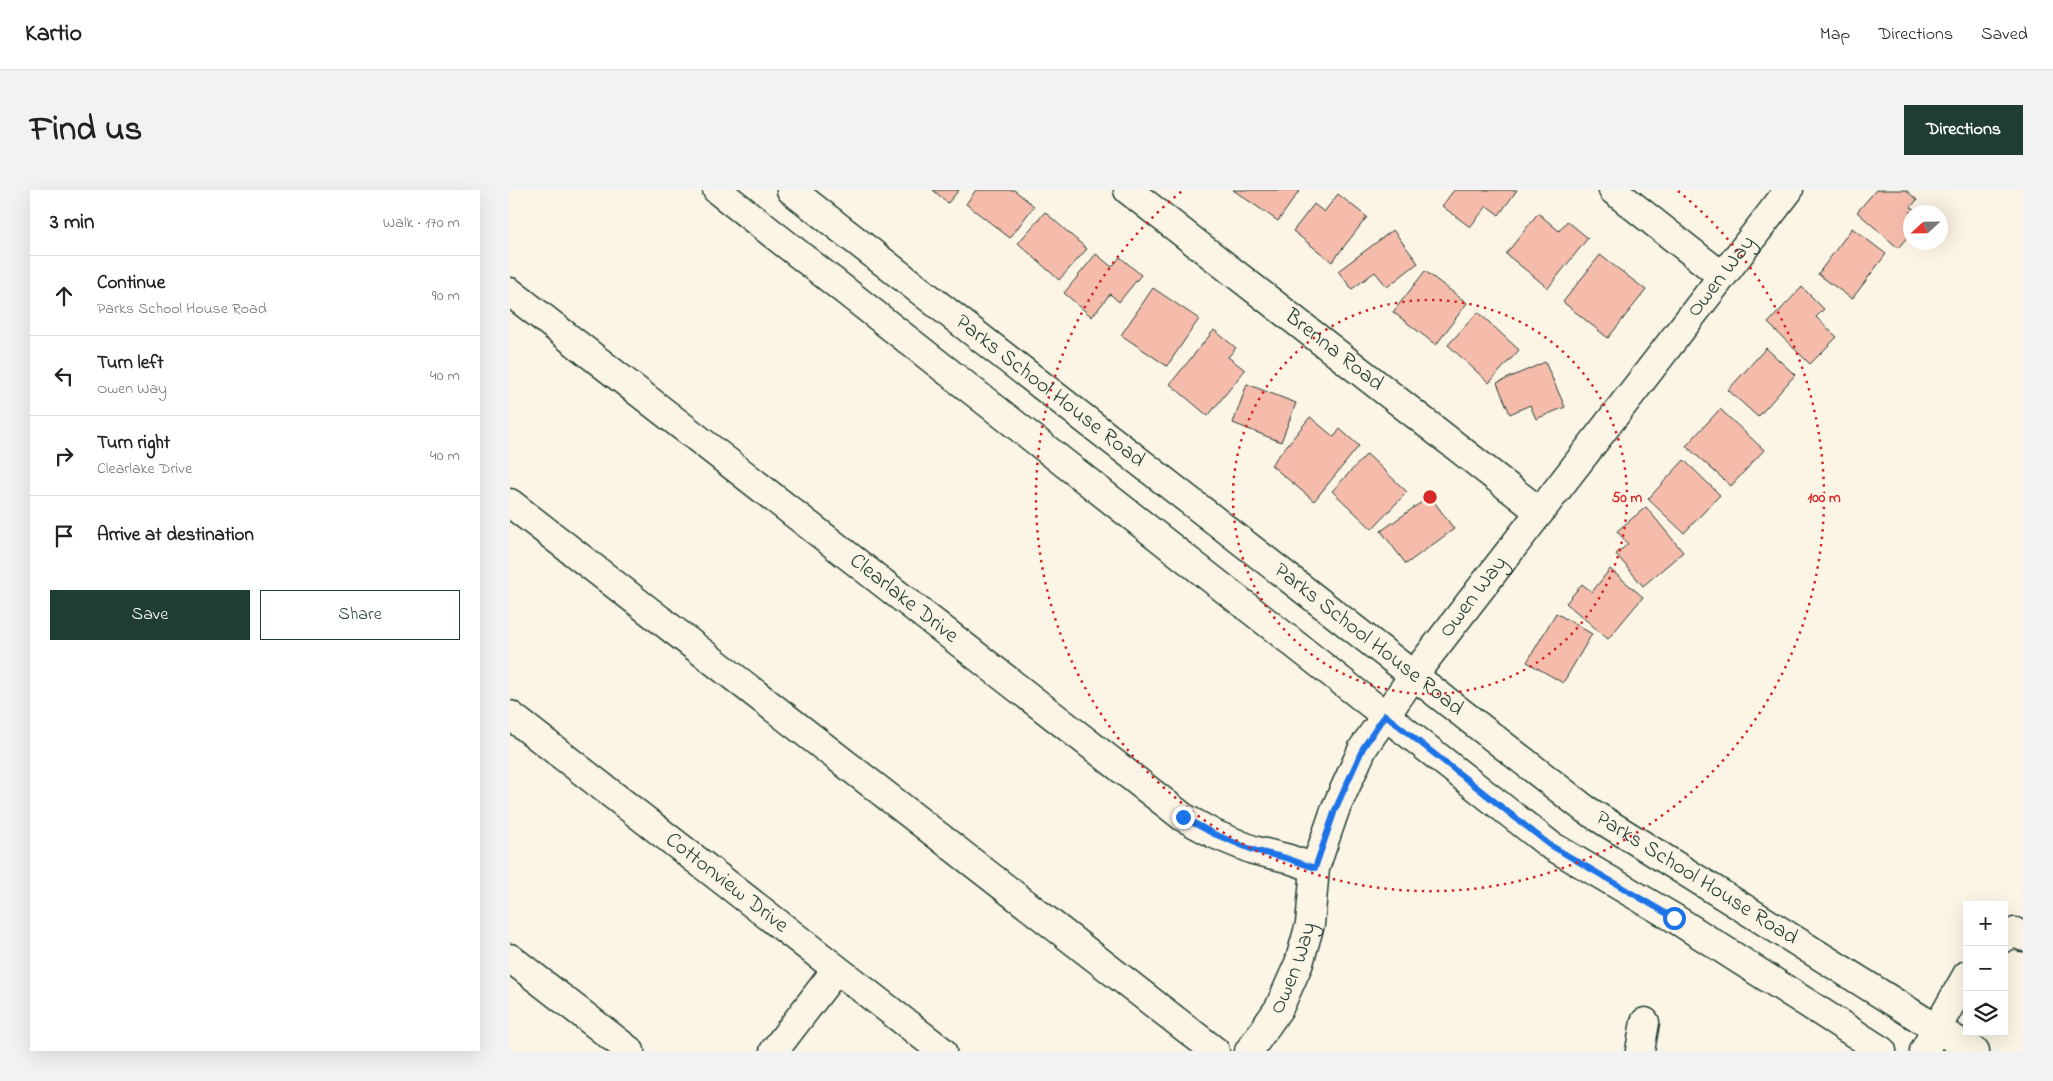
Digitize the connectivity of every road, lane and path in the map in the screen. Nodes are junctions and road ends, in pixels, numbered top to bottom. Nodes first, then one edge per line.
1 (717, 190) edge
2 (791, 190) edge
3 (1128, 190) edge
4 (1613, 190) edge
5 (1789, 190) edge
6 (1722, 276) junction
7 (510, 292) edge
8 (510, 503) edge
9 (1540, 512) junction
10 (1413, 676) junction
11 (510, 715) edge
12 (1385, 715) junction
13 (1315, 868) junction
14 (2008, 936) edge
15 (2023, 937) edge
16 (510, 958) edge
17 (836, 970) junction
18 (1963, 982) edge
19 (1645, 1022) dead end
20 (1930, 1040) edge
21 (630, 1051) edge
22 (774, 1051) edge
23 (942, 1051) edge
24 (1215, 1051) edge
25 (1249, 1051) edge
26 (1640, 1051) edge
27 (1882, 1051) edge
28 (1975, 1051) edge

1 - 12 street, Parks School House Road
2 - 10 street, Parks School House Road
3 - 9 street, Brenna Road
4 - 6 street
5 - 6 street, Owen Way
6 - 9 street, Owen Way
7 - 13 street, Clearlake Drive
8 - 24 street
9 - 10 street, Owen Way
10 - 12 street, Owen Way
10 - 20 street, Parks School House Road
11 - 17 street, Cottonview Drive
12 - 13 street, Owen Way
12 - 27 street, Parks School House Road
13 - 25 street, Owen Way
14 - 15 street
16 - 21 street
17 - 22 street
17 - 23 street, Cottonview Drive
18 - 20 street
19 - 26 street
20 - 28 street, Parks School House Road

